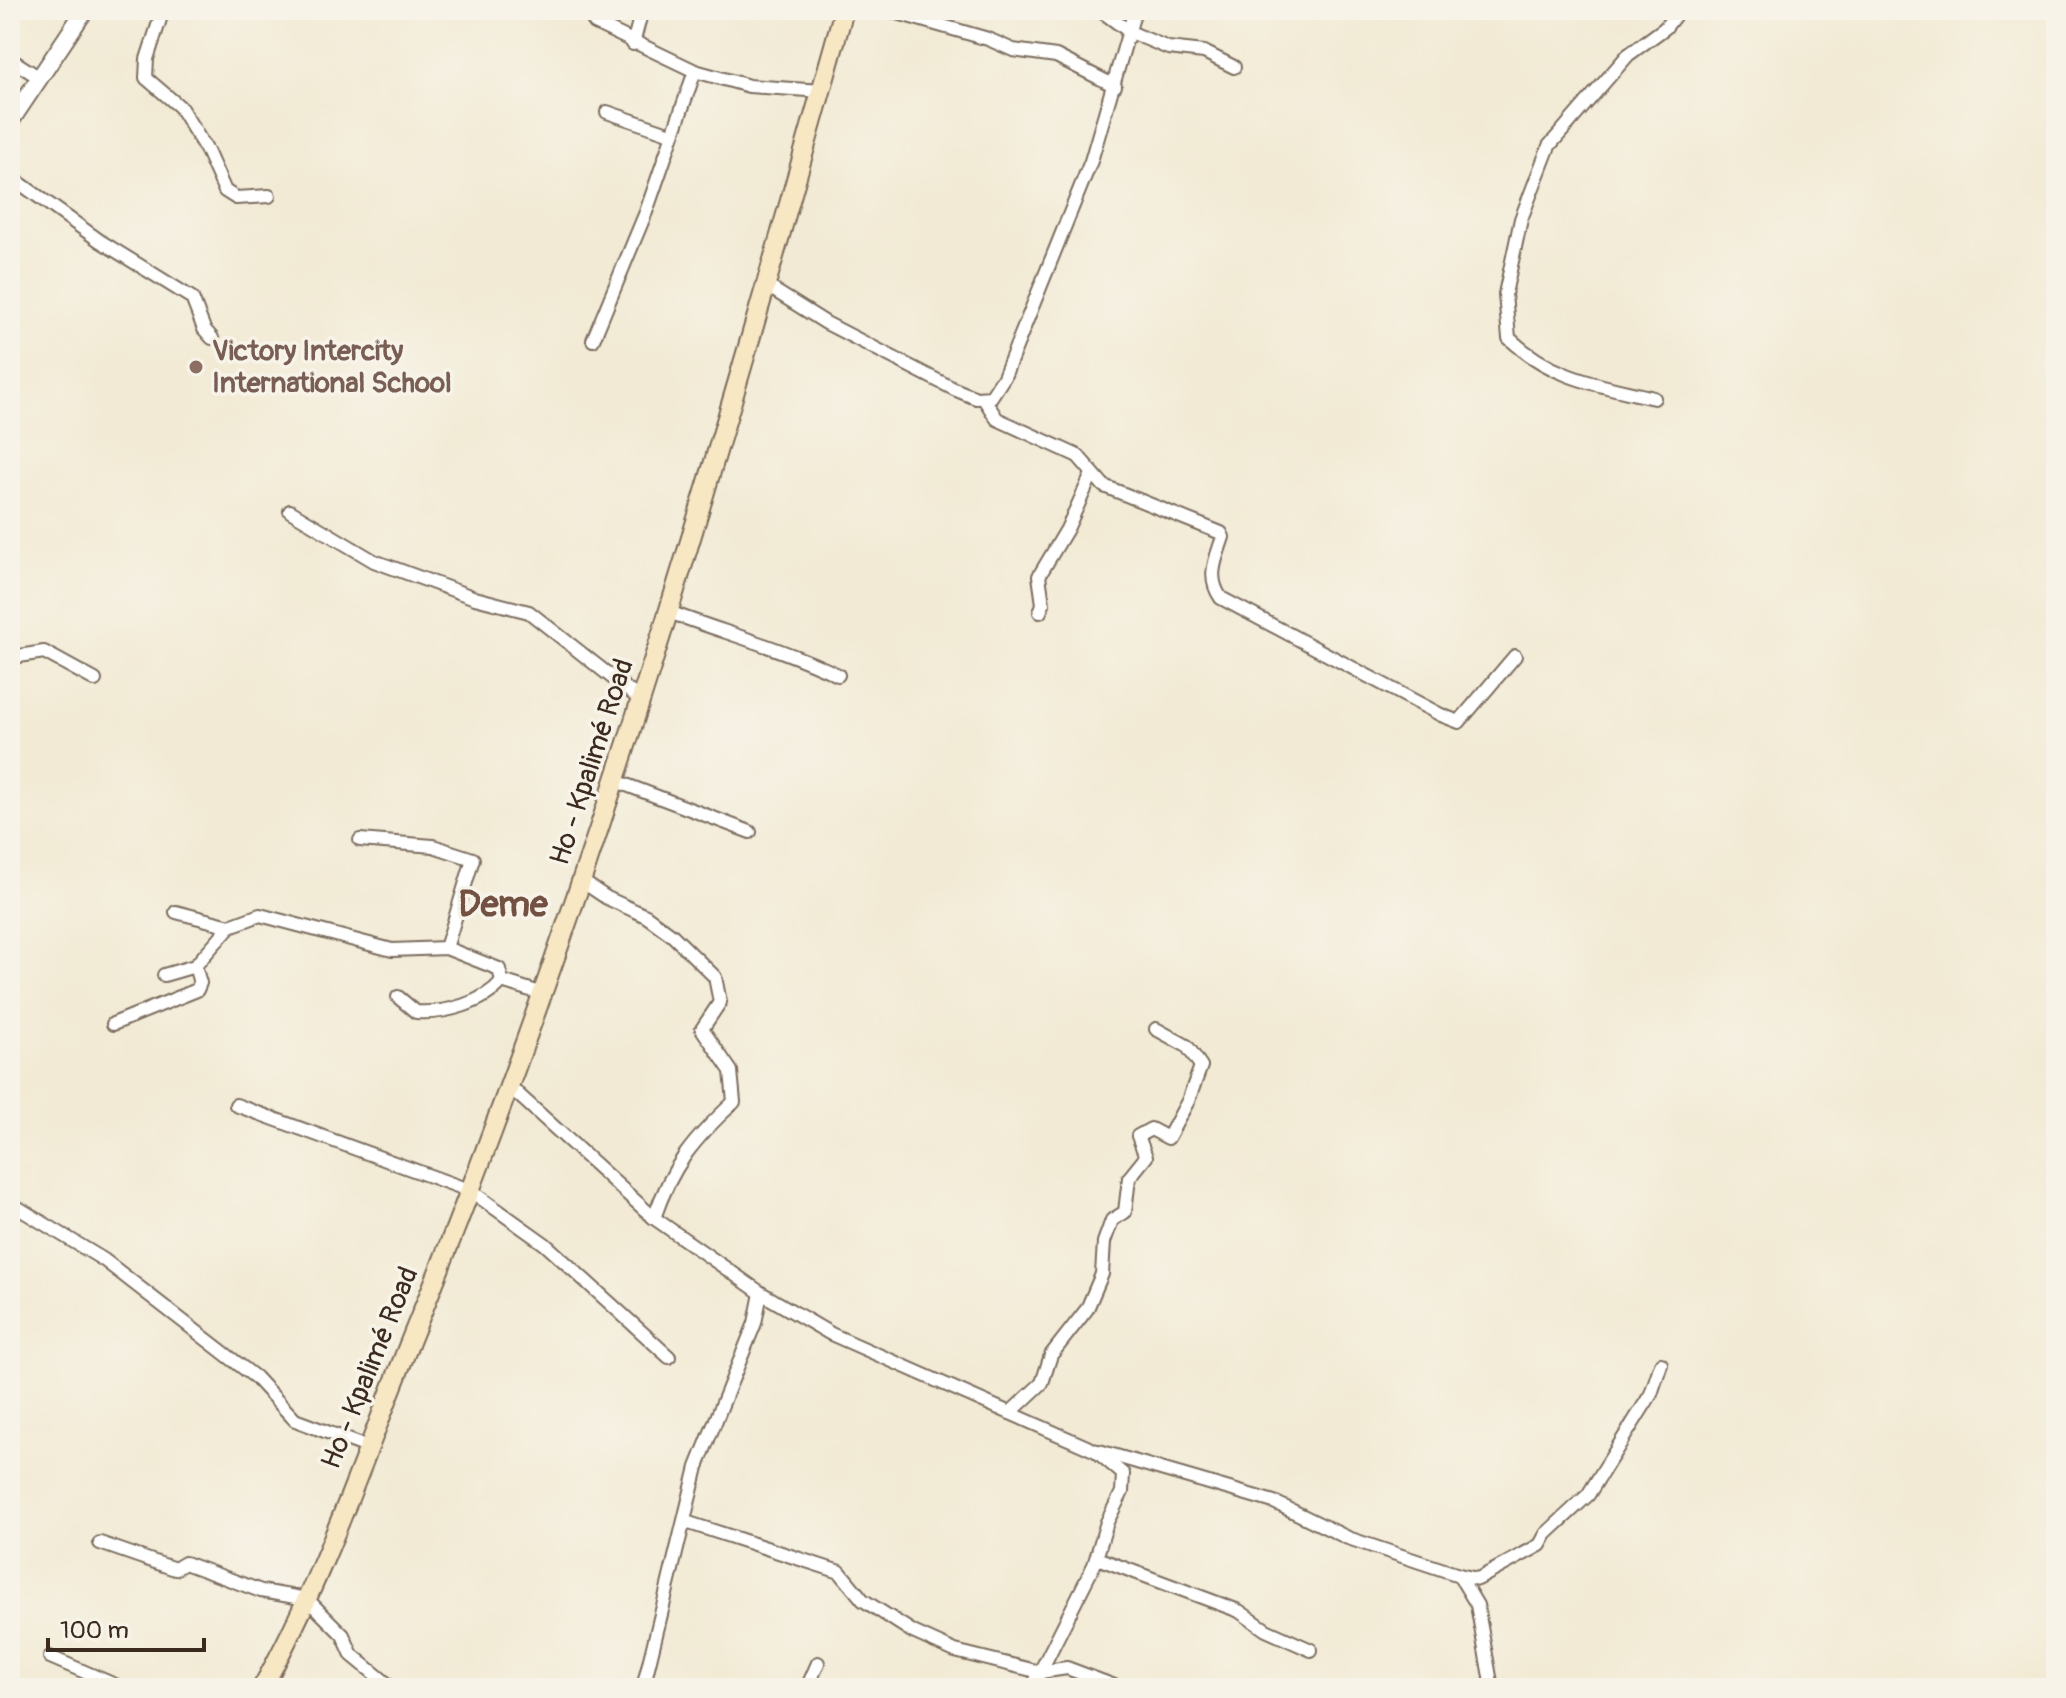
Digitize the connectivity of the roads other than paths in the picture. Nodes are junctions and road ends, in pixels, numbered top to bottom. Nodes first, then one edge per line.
1 (85, 10) edge
2 (163, 10) edge
3 (586, 10) edge
4 (642, 10) edge
5 (844, 10) edge
6 (887, 10) edge
7 (1100, 10) edge
8 (1135, 10) edge
9 (1679, 10) edge
10 (1130, 32) junction
11 (633, 44) junction
12 (10, 59) edge
13 (1234, 67) dead end
14 (695, 71) junction
15 (40, 78) junction
16 (1115, 86) junction
17 (822, 91) junction
18 (607, 112) dead end
19 (10, 122) edge
20 (671, 134) junction
21 (10, 176) edge
22 (269, 196) dead end
23 (764, 284) junction
24 (212, 338) dead end
25 (593, 340) dead end
26 (1654, 398) dead end
27 (984, 399) junction
28 (1092, 474) junction
29 (290, 511) dead end
30 (669, 612) junction
31 (1040, 612) dead end
32 (10, 652) edge
33 (1515, 656) dead end
34 (838, 675) dead end
35 (95, 680) dead end
36 (642, 701) junction
37 (616, 781) junction
38 (750, 832) dead end
39 (360, 840) dead end
40 (583, 882) junction
41 (176, 912) dead end
42 (230, 926) junction
43 (446, 948) junction
44 (195, 966) junction
45 (164, 975) dead end
46 (502, 981) junction
47 (543, 994) junction
48 (398, 997) dead end
49 (113, 1024) dead end
50 (1156, 1029) dead end
51 (510, 1087) junction
52 (236, 1105) dead end
53 (471, 1191) junction
54 (10, 1203) edge
55 (654, 1218) junction
56 (761, 1293) junction
57 (669, 1357) dead end
58 (1661, 1364) dead end
59 (1010, 1413) junction
60 (367, 1447) junction
61 (1096, 1451) junction
62 (686, 1522) junction
63 (100, 1543) dead end
64 (1097, 1558) junction
65 (1459, 1575) junction
66 (307, 1599) junction
67 (1311, 1650) dead end
68 (50, 1657) dead end
69 (818, 1663) dead end
70 (1040, 1672) junction
71 (122, 1688) edge
72 (262, 1688) edge
73 (392, 1688) edge
74 (485, 1688) edge
75 (500, 1688) edge
76 (643, 1688) edge
77 (807, 1688) edge
78 (1032, 1688) edge
79 (1120, 1688) edge
80 (1492, 1688) edge

1 - 15 street
2 - 22 street
3 - 11 street
4 - 11 street
5 - 17 main road, Ho - Kpalimé Road
6 - 16 street
7 - 10 street
8 - 10 street
9 - 26 street
10 - 13 street
10 - 16 street
11 - 14 street
12 - 15 street
14 - 17 street
14 - 20 street
15 - 19 street
16 - 27 street
17 - 23 main road, Ho - Kpalimé Road
18 - 20 street
20 - 25 street
21 - 24 street
23 - 27 street
23 - 30 main road, Ho - Kpalimé Road
27 - 28 street
28 - 31 street
28 - 33 street
29 - 36 street
30 - 34 street
30 - 36 main road, Ho - Kpalimé Road
32 - 35 street
36 - 37 main road, Ho - Kpalimé Road
37 - 38 street
37 - 40 main road, Ho - Kpalimé Road
39 - 43 street
40 - 47 main road, Ho - Kpalimé Road
40 - 55 street
41 - 42 street
42 - 43 street
42 - 44 street
43 - 46 street
44 - 45 street
44 - 49 street
46 - 47 street
46 - 48 street
47 - 51 main road, Ho - Kpalimé Road
50 - 59 street
51 - 53 main road, Ho - Kpalimé Road
51 - 55 street
52 - 53 street
53 - 57 street
53 - 60 main road, Ho - Kpalimé Road
54 - 60 street
55 - 56 street
56 - 59 street
56 - 62 street
58 - 65 street
59 - 61 street
60 - 66 main road, Ho - Kpalimé Road
61 - 64 street
61 - 65 street
62 - 70 street
62 - 76 street
63 - 66 street
64 - 67 street
64 - 70 street
65 - 80 street
66 - 72 main road, Ho - Kpalimé Road
66 - 73 street
68 - 71 street
69 - 77 street
70 - 78 street
70 - 79 street
74 - 75 street

